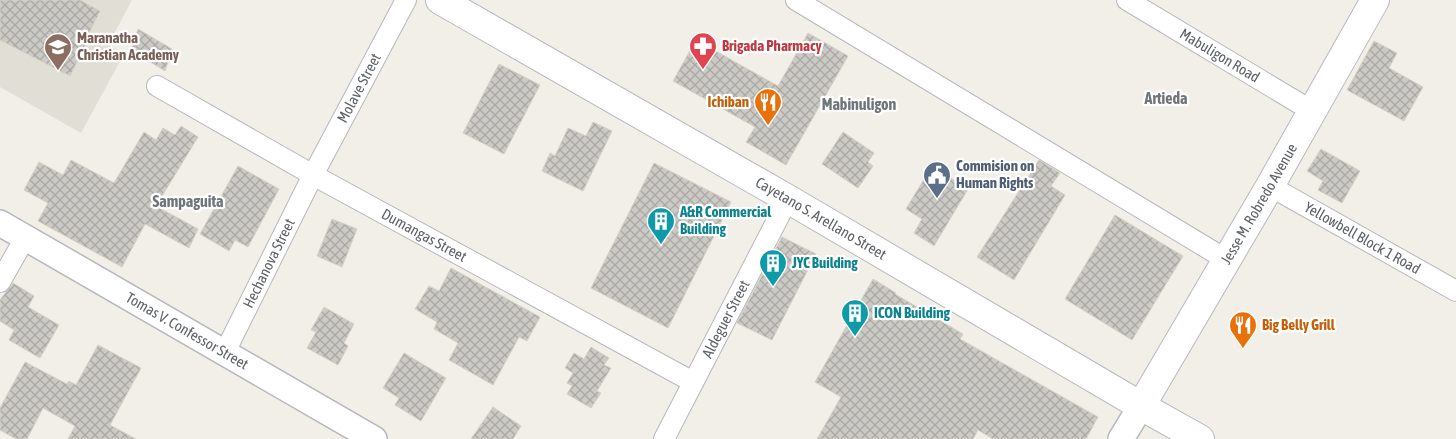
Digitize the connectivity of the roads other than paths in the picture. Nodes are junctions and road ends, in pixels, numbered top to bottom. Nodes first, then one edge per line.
1 (406, 0) edge
2 (442, 0) edge
3 (796, 0) edge
4 (1127, 0) edge
5 (1375, 0) edge
6 (156, 86) dead end
7 (1312, 111) junction
8 (313, 175) junction
9 (1270, 186) junction
10 (788, 199) junction
11 (0, 223) edge
12 (25, 238) junction
13 (1227, 260) junction
14 (0, 282) edge
15 (1456, 291) edge
16 (225, 352) junction
17 (693, 382) junction
18 (1141, 406) junction
19 (374, 439) edge
20 (664, 439) edge
21 (1121, 439) edge
22 (1200, 439) edge

1 - 8 street, Molave Street
2 - 10 main road, Cayetano S. Arellano Street
3 - 13 street
4 - 7 street, Mabuligon Road
5 - 7 main road, Jesse M. Robredo Avenue
6 - 8 street, Dumangas Street
7 - 9 main road, Jesse M. Robredo Avenue
8 - 16 street, Hechanova Street
8 - 17 street, Dumangas Street
9 - 13 main road, Jesse M. Robredo Avenue
9 - 15 street, Yellowbell Block 1 Road
10 - 17 street, Aldeguer Street
10 - 18 main road, Cayetano S. Arellano Street
11 - 12 street, Tomas V. Confessor Street
12 - 14 street
12 - 16 street, Tomas V. Confessor Street
13 - 18 main road, Jesse M. Robredo Avenue
16 - 19 street, Tomas V. Confessor Street
17 - 20 street, Aldeguer Street
18 - 21 street
18 - 22 main road, Cayetano S. Arellano Street

